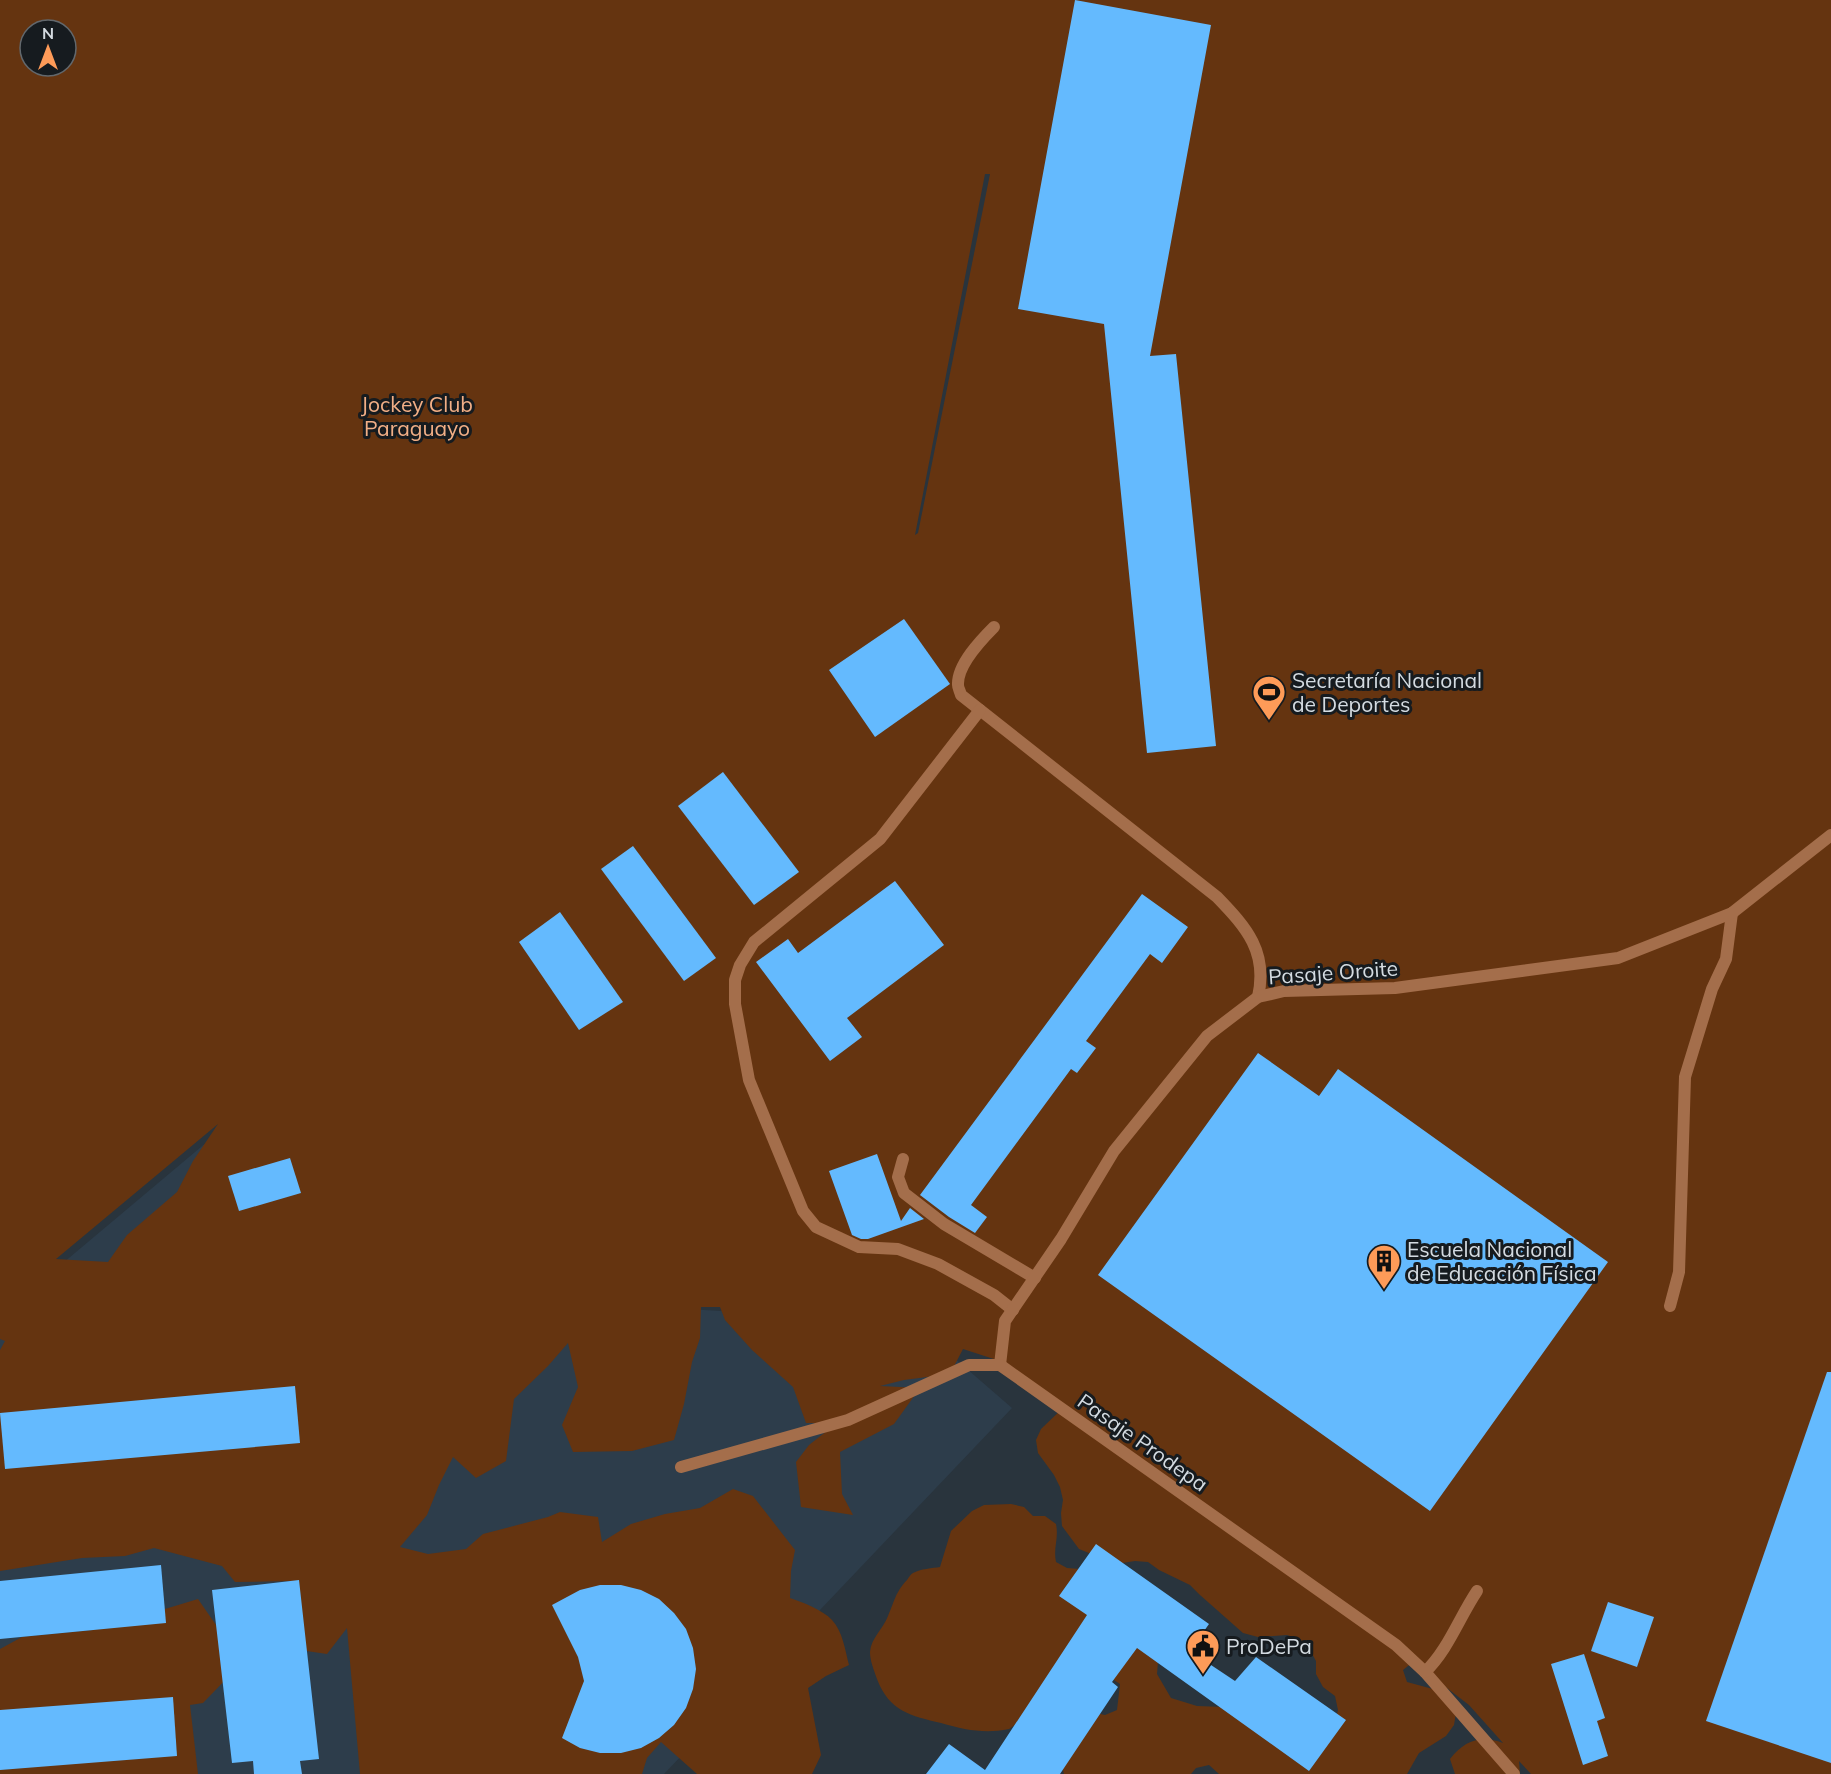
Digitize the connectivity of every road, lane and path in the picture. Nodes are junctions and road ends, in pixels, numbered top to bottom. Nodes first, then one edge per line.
1 (994, 627) dead end
2 (980, 710) junction
3 (1831, 835) edge
4 (1732, 913) junction
5 (1258, 997) junction
6 (903, 1159) dead end
7 (1035, 1278) junction
8 (1670, 1306) dead end
9 (1013, 1310) junction
10 (1000, 1365) junction
11 (681, 1467) dead end
12 (1477, 1591) dead end
13 (1425, 1672) junction
14 (1514, 1774) edge

1 - 2 lane
2 - 5 lane
2 - 9 lane
3 - 4 lane, Pasaje Oroite
4 - 5 lane, Pasaje Oroite
4 - 8 lane
5 - 7 lane, Pasaje Oroite
6 - 7 lane
7 - 9 lane, Pasaje Oroite
9 - 10 lane, Pasaje Oroite
10 - 11 lane
10 - 13 lane, Pasaje Prodepa
12 - 13 lane
13 - 14 lane, Pasaje Prodepa

